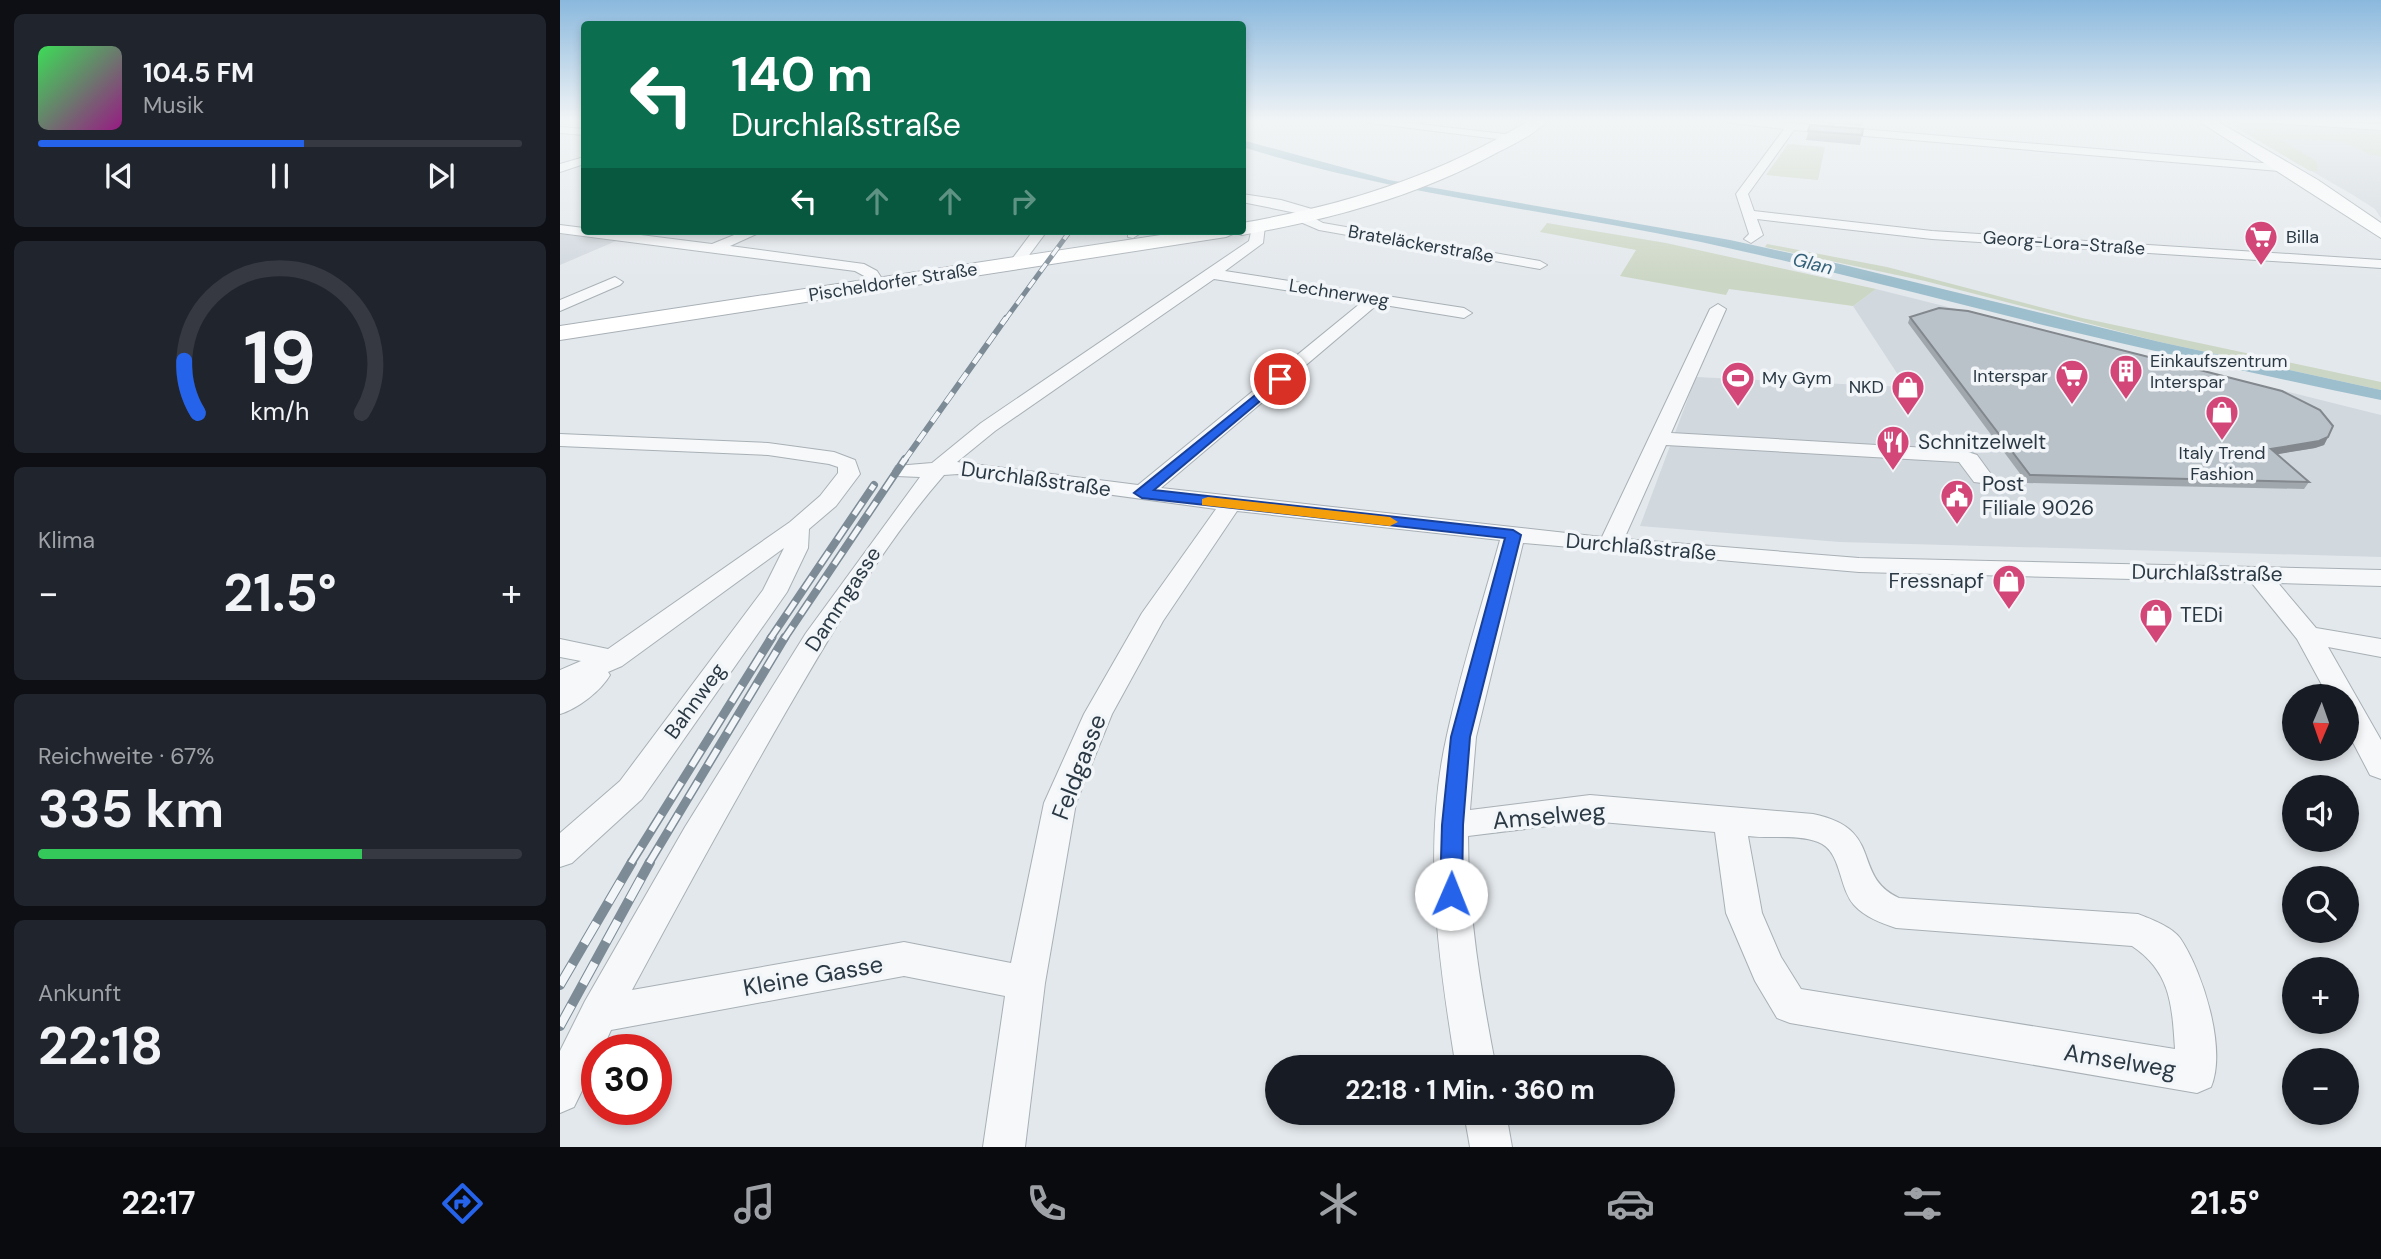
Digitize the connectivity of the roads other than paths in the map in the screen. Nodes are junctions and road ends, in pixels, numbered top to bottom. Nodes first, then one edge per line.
1 (1445, 174) edge
2 (1757, 174) edge
3 (2294, 174) edge
4 (1246, 199) edge
5 (1748, 214) junction
6 (1310, 217) junction
7 (581, 222) edge
8 (1250, 227) edge
9 (561, 229) edge
10 (581, 231) edge
11 (2381, 232) edge
12 (613, 235) edge
13 (746, 235) edge
14 (1037, 235) edge
15 (1200, 235) edge
16 (1751, 239) dead end
17 (716, 247) junction
18 (1016, 263) junction
19 (2381, 264) edge
20 (1540, 265) dead end
21 (1214, 274) junction
22 (615, 282) dead end
23 (878, 285) junction
24 (1375, 299) junction
25 (560, 306) edge
26 (1718, 309) dead end
27 (1464, 313) dead end
28 (560, 333) edge
29 (1658, 438) junction
30 (560, 440) edge
31 (939, 468) junction
32 (904, 471) dead end
33 (1982, 477) dead end
34 (1142, 493) junction
35 (1230, 505) junction
36 (798, 527) junction
37 (1513, 535) junction
38 (1610, 545) junction
39 (2256, 573) junction
40 (2381, 578) edge
41 (2308, 635) junction
42 (560, 648) edge
43 (2381, 648) edge
44 (612, 659) junction
45 (560, 681) edge
46 (2335, 684) edge
47 (560, 704) edge
48 (2359, 727) edge
49 (2381, 767) edge
50 (1729, 821) junction
51 (1452, 825) junction
52 (560, 853) edge
53 (1026, 983) junction
54 (599, 1014) junction
55 (1474, 1055) edge
56 (560, 1093) edge
57 (1487, 1125) edge
58 (1004, 1147) edge
59 (1491, 1147) edge

1 - 6 main road
2 - 5 street
3 - 11 main road
4 - 6 street, Brateläckerstraße
5 - 16 street
5 - 19 street, Georg-Lora-Straße
6 - 8 main road
6 - 20 street, Brateläckerstraße
7 - 9 street
8 - 21 street, Dammgasse
9 - 10 street
12 - 17 street
13 - 17 street
14 - 18 street
15 - 18 main road, Pischeldorfer Straße
17 - 23 street
18 - 23 main road, Pischeldorfer Straße
21 - 24 street, Lechnerweg
21 - 31 street, Dammgasse
22 - 25 street
23 - 28 main road, Pischeldorfer Straße
24 - 27 street, Lechnerweg
24 - 34 street
26 - 29 street
29 - 33 street
29 - 38 street
30 - 36 street
31 - 32 street, Durchlaßstraße
31 - 34 street, Durchlaßstraße
31 - 54 street, Dammgasse
34 - 35 street, Durchlaßstraße
35 - 37 street, Durchlaßstraße
35 - 53 street, Feldgasse
36 - 44 street
36 - 52 street, Bahnweg
37 - 38 street, Durchlaßstraße
37 - 51 street
38 - 39 street, Durchlaßstraße
39 - 40 street, Durchlaßstraße
39 - 41 street
41 - 43 street
41 - 46 street
42 - 44 street
44 - 45 street
44 - 47 street
48 - 49 street
50 - 50 street, Amselweg
50 - 51 street, Amselweg
51 - 55 street
53 - 54 street, Kleine Gasse
53 - 58 street, Feldgasse
54 - 56 street, Dammgasse
57 - 59 street

